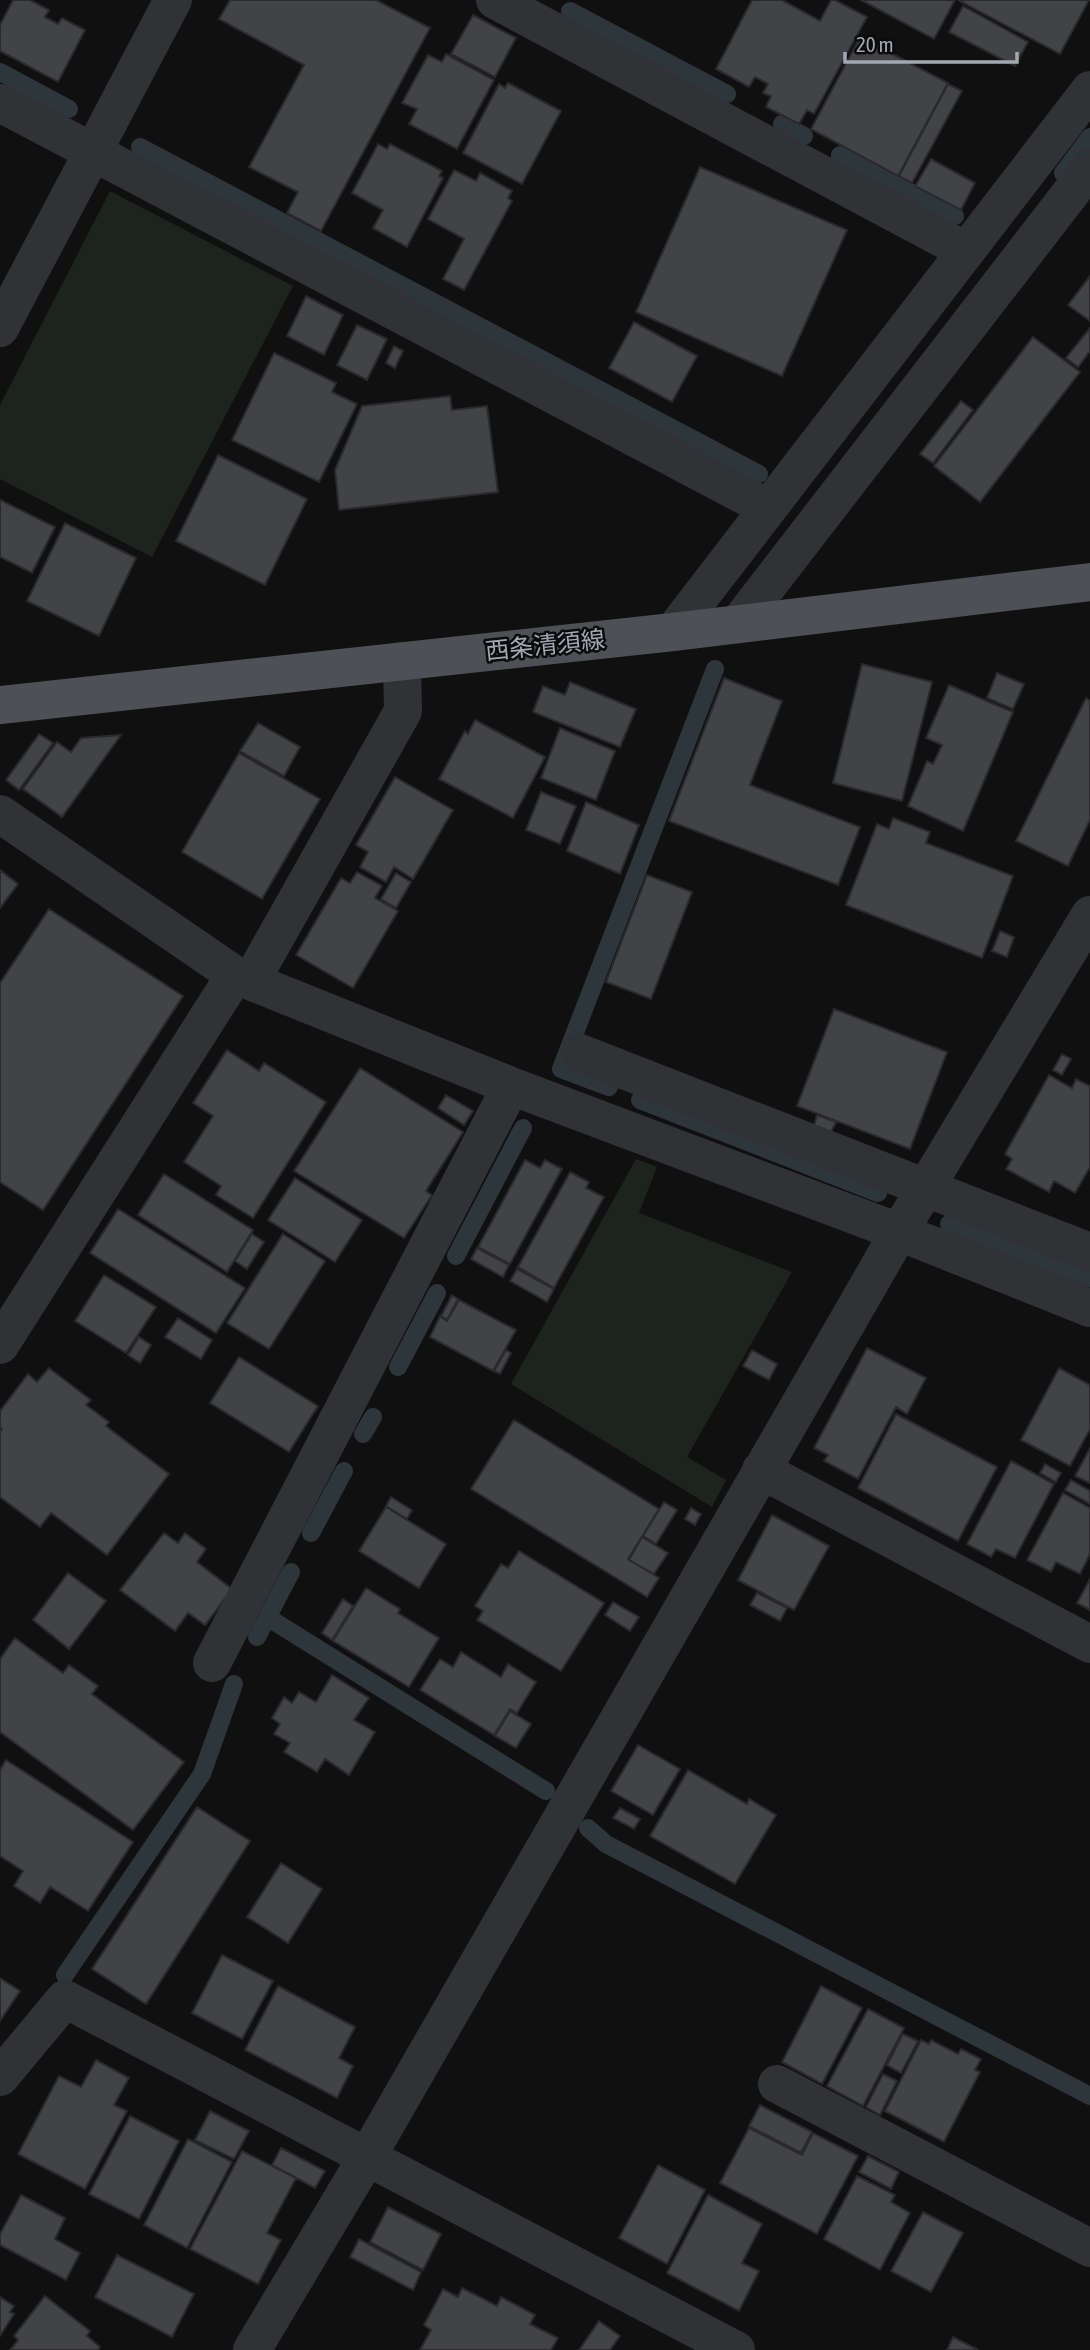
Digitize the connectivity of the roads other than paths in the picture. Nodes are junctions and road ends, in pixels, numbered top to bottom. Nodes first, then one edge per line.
1 (173, 0) edge
2 (495, 0) edge
3 (1090, 90) edge
4 (0, 103) edge
5 (93, 152) junction
6 (1090, 168) edge
7 (966, 251) junction
8 (0, 328) edge
9 (768, 508) junction
10 (1090, 582) edge
11 (738, 624) junction
12 (673, 632) junction
13 (402, 661) junction
14 (0, 705) edge
15 (0, 814) edge
16 (1088, 924) edge
17 (243, 978) junction
18 (580, 1053) dead end
19 (632, 1073) junction
20 (511, 1086) junction
21 (611, 1123) junction
22 (925, 1188) junction
23 (899, 1232) junction
24 (1090, 1252) edge
25 (1090, 1308) edge
26 (0, 1345) edge
27 (761, 1470) junction
28 (1090, 1644) edge
29 (212, 1663) dead end
30 (0, 2077) edge
31 (776, 2084) dead end
32 (367, 2157) junction
33 (1090, 2248) edge
34 (715, 2345) edge
35 (252, 2350) edge

1 - 5 street
2 - 7 street
3 - 7 street
4 - 5 street
5 - 8 street
5 - 9 street
6 - 11 street
7 - 9 street
9 - 12 street
10 - 11 main road, 西条清須線
11 - 12 main road, 西条清須線
12 - 13 main road, 西条清須線
13 - 14 main road, 西条清須線
13 - 17 street
15 - 17 street
16 - 22 street
17 - 20 street
17 - 26 street
18 - 19 street
19 - 21 street
19 - 22 street
20 - 21 street
20 - 29 street
21 - 23 street
22 - 23 street
22 - 24 street
23 - 25 street
23 - 27 street
27 - 28 street
27 - 32 street
30 - 32 street
31 - 33 street
32 - 34 street
32 - 35 street

